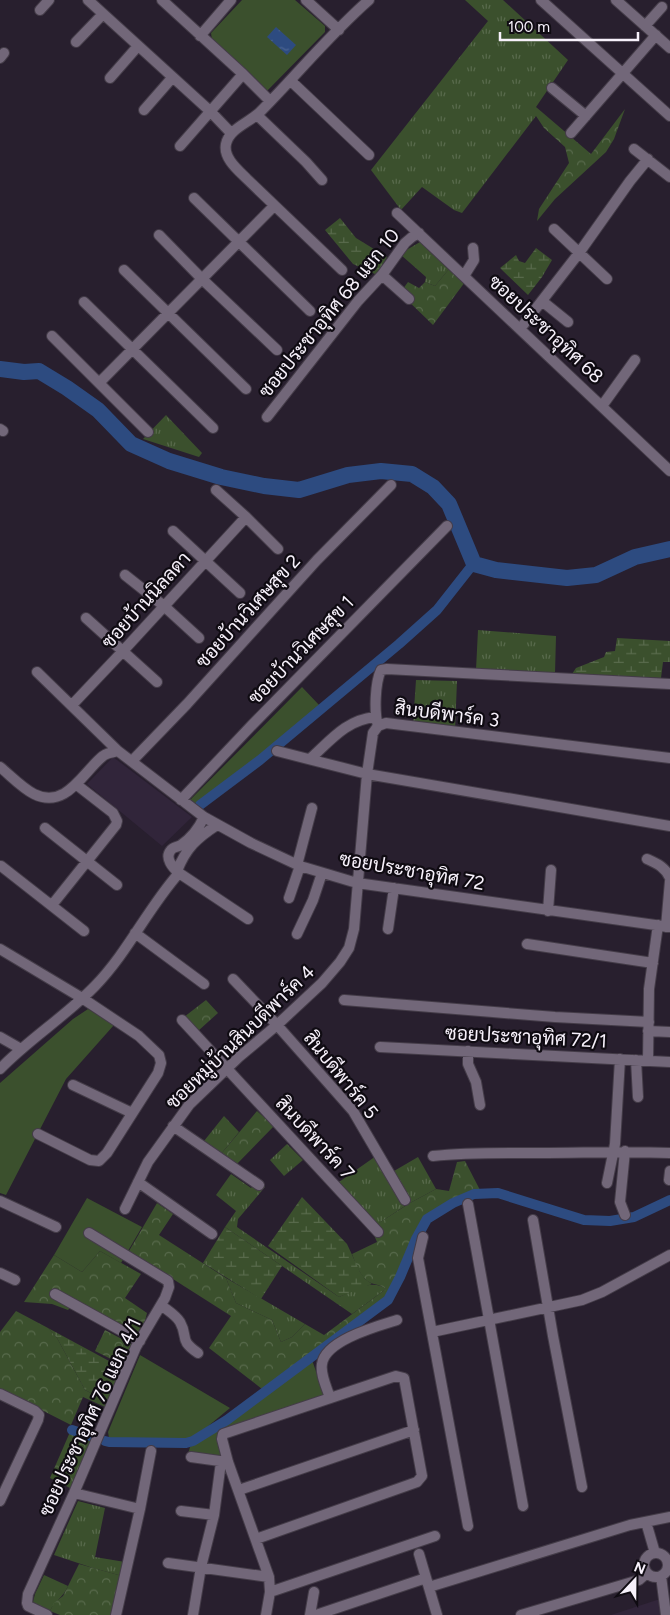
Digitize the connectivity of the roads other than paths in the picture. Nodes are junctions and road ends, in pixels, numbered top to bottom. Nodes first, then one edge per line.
1 (49, 0) edge
2 (88, 0) edge
3 (162, 0) edge
4 (231, 0) edge
5 (306, 0) edge
6 (356, 0) edge
7 (369, 0) edge
8 (541, 0) edge
9 (616, 0) edge
10 (662, 7) dead end
11 (40, 10) dead end
12 (103, 14) junction
13 (352, 14) junction
14 (645, 26) junction
15 (339, 30) junction
16 (656, 35) junction
17 (200, 36) junction
18 (76, 42) dead end
19 (138, 46) junction
20 (670, 48) edge
21 (243, 74) junction
22 (622, 74) junction
23 (110, 78) dead end
24 (172, 78) junction
25 (291, 80) junction
26 (552, 88) dead end
27 (270, 101) junction
28 (144, 110) dead end
29 (210, 111) junction
30 (257, 115) junction
31 (586, 116) junction
32 (670, 116) edge
33 (231, 133) junction
34 (571, 133) dead end
35 (180, 146) dead end
36 (634, 149) dead end
37 (369, 155) dead end
38 (648, 160) junction
39 (670, 177) edge
40 (322, 180) dead end
41 (194, 198) dead end
42 (274, 206) junction
43 (397, 213) dead end
44 (554, 229) dead end
45 (419, 233) junction
46 (159, 235) dead end
47 (238, 242) junction
48 (473, 248) dead end
49 (579, 254) junction
50 (124, 270) dead end
51 (342, 270) dead end
52 (382, 275) junction
53 (464, 276) junction
54 (202, 279) junction
55 (607, 279) dead end
56 (409, 299) dead end
57 (542, 301) junction
58 (84, 302) dead end
59 (310, 311) dead end
60 (168, 313) junction
61 (568, 322) dead end
62 (520, 330) junction
63 (52, 336) dead end
64 (132, 348) junction
65 (277, 350) dead end
66 (635, 360) dead end
67 (98, 382) junction
68 (246, 389) dead end
69 (602, 406) junction
70 (267, 417) dead end
71 (213, 428) dead end
72 (148, 432) dead end
73 (670, 471) edge
74 (391, 485) dead end
75 (216, 490) dead end
76 (246, 516) junction
77 (447, 526) dead end
78 (173, 531) dead end
79 (278, 549) dead end
80 (206, 560) junction
81 (125, 575) dead end
82 (240, 593) dead end
83 (164, 606) junction
84 (86, 618) dead end
85 (199, 638) dead end
86 (123, 651) junction
87 (37, 672) dead end
88 (158, 682) dead end
89 (670, 684) edge
90 (72, 705) junction
91 (377, 721) junction
92 (118, 750) junction
93 (277, 751) dead end
94 (670, 758) edge
95 (310, 759) junction
96 (132, 761) junction
97 (0, 767) edge
98 (367, 774) junction
99 (77, 785) junction
100 (181, 800) junction
101 (312, 808) dead end
102 (204, 817) junction
103 (217, 825) junction
104 (670, 826) edge
105 (45, 828) dead end
106 (647, 859) dead end
107 (87, 862) junction
108 (1, 866) dead end
109 (298, 866) junction
110 (551, 870) dead end
111 (178, 872) junction
112 (322, 873) junction
113 (670, 879) edge
114 (357, 883) junction
115 (117, 886) dead end
116 (394, 888) junction
117 (289, 898) dead end
118 (52, 905) junction
119 (548, 911) junction
120 (248, 919) dead end
121 (665, 926) edge
122 (388, 928) dead end
123 (84, 930) dead end
124 (135, 933) junction
125 (297, 934) dead end
126 (527, 944) dead end
127 (0, 949) edge
128 (653, 963) junction
129 (233, 978) dead end
130 (204, 984) dead end
131 (82, 998) junction
132 (344, 1000) dead end
133 (182, 1020) dead end
134 (277, 1025) junction
135 (649, 1026) junction
136 (670, 1032) edge
137 (0, 1037) edge
138 (380, 1047) dead end
139 (21, 1049) junction
140 (468, 1051) junction
141 (620, 1059) junction
142 (636, 1060) junction
143 (648, 1061) junction
144 (670, 1062) edge
145 (0, 1069) edge
146 (226, 1069) junction
147 (73, 1086) dead end
148 (638, 1097) dead end
149 (480, 1105) dead end
150 (132, 1114) junction
151 (173, 1126) junction
152 (38, 1134) dead end
153 (625, 1151) junction
154 (613, 1152) junction
155 (670, 1153) edge
156 (433, 1156) dead end
157 (138, 1182) junction
158 (607, 1183) dead end
159 (259, 1185) dead end
160 (405, 1200) dead end
161 (0, 1201) edge
162 (468, 1204) dead end
163 (125, 1209) dead end
164 (625, 1215) dead end
165 (533, 1220) dead end
166 (56, 1227) dead end
167 (88, 1232) dead end
168 (378, 1232) dead end
169 (212, 1234) dead end
170 (423, 1237) dead end
171 (670, 1255) edge
172 (0, 1273) edge
173 (15, 1280) dead end
174 (55, 1294) dead end
175 (161, 1305) junction
176 (548, 1308) junction
177 (397, 1320) dead end
178 (490, 1320) junction
179 (432, 1332) junction
180 (140, 1341) junction
181 (198, 1353) dead end
182 (0, 1394) edge
183 (330, 1398) junction
184 (414, 1430) junction
185 (151, 1451) dead end
186 (191, 1457) dead end
187 (224, 1462) junction
188 (582, 1487) dead end
189 (239, 1490) junction
190 (74, 1493) junction
191 (0, 1502) edge
192 (523, 1506) dead end
193 (140, 1509) junction
194 (181, 1511) dead end
195 (214, 1515) junction
196 (670, 1518) edge
197 (646, 1522) junction
198 (468, 1526) dead end
199 (435, 1536) dead end
200 (256, 1539) junction
201 (656, 1553) junction
202 (419, 1554) dead end
203 (168, 1563) dead end
204 (669, 1566) edge
205 (201, 1567) junction
206 (647, 1573) junction
207 (661, 1576) junction
208 (269, 1577) junction
209 (428, 1583) junction
210 (270, 1592) junction
211 (314, 1592) dead end
212 (47, 1615) edge
213 (116, 1615) edge
214 (193, 1615) edge
215 (266, 1615) edge
216 (310, 1615) edge
217 (316, 1615) edge
218 (437, 1615) edge
219 (521, 1615) edge
220 (666, 1615) edge

1 - 11 street
2 - 12 street
3 - 17 street
4 - 17 street
5 - 15 street
6 - 13 street
7 - 13 street
8 - 22 street
9 - 14 street
10 - 14 street
12 - 18 street
12 - 19 street
13 - 15 street
14 - 16 street
15 - 25 street
16 - 20 street
16 - 22 street
17 - 21 street
19 - 23 street
19 - 24 street
21 - 27 street
21 - 29 street
22 - 31 street
22 - 32 street
24 - 28 street
24 - 29 street
25 - 27 street
25 - 37 street
26 - 31 street
27 - 30 street
29 - 33 street
29 - 35 street
30 - 33 street
30 - 40 street
31 - 34 street
33 - 42 street
36 - 38 street
38 - 39 street
38 - 49 street
41 - 47 street
42 - 47 street
42 - 51 street
43 - 45 street, ซอยประชาอุทิศ 68
44 - 49 street
45 - 52 street, ซอยประชาอุทิศ 68 แยก 10
45 - 53 street, ซอยประชาอุทิศ 68
46 - 54 street
47 - 54 street
47 - 59 street
48 - 53 street
49 - 55 street
49 - 57 street
50 - 60 street
52 - 56 street
52 - 70 street, ซอยประชาอุทิศ 68 แยก 10
53 - 62 street, ซอยประชาอุทิศ 68
54 - 60 street
54 - 65 street
57 - 61 street
57 - 62 street
58 - 64 street
60 - 64 street
60 - 68 street
62 - 69 street, ซอยประชาอุทิศ 68
63 - 67 street
64 - 67 street
64 - 71 street
66 - 69 street
67 - 72 street
69 - 73 street, ซอยประชาอุทิศ 68
74 - 96 street, ซอยบ้านวิเศษสุข 2
75 - 76 street
76 - 79 street
76 - 80 street, ซอยบ้านนิลลดา
77 - 100 street, ซอยบ้านวิเศษสุข 1
78 - 80 street
80 - 82 street
80 - 83 street, ซอยบ้านนิลลดา
81 - 83 street
83 - 85 street
83 - 86 street, ซอยบ้านนิลลดา
84 - 86 street
86 - 88 street
86 - 90 street, ซอยบ้านนิลลดา
87 - 90 street
89 - 91 street
90 - 92 street
91 - 94 street, สินบดีพาร์ค 3
91 - 95 street
91 - 98 street, สินบดีพาร์ค 3
92 - 96 street, ซอยประชาอุทิศ 72
92 - 99 street
93 - 95 street
95 - 98 street
96 - 100 street, ซอยประชาอุทิศ 72
97 - 99 street
98 - 104 street
98 - 114 street, สินบดีพาร์ค 3
99 - 107 street
100 - 102 street, ซอยประชาอุทิศ 72
101 - 109 street
102 - 103 street, ซอยประชาอุทิศ 72
102 - 111 street
103 - 109 street, ซอยประชาอุทิศ 72
103 - 111 street
105 - 107 street
106 - 113 street
107 - 115 street
107 - 118 street
108 - 118 street
109 - 112 street, ซอยประชาอุทิศ 72
109 - 117 street
110 - 119 street
111 - 120 street
111 - 124 street
112 - 114 street, ซอยประชาอุทิศ 72
112 - 125 street
113 - 121 street
114 - 116 street, ซอยประชาอุทิศ 72
114 - 134 street, ซอยหมู่บ้านสินบดีพาร์ค 4
116 - 119 street, ซอยประชาอุทิศ 72
116 - 122 street
118 - 123 street
119 - 121 street, ซอยประชาอุทิศ 72
121 - 128 street
124 - 130 street
124 - 131 street
126 - 128 street
127 - 131 street
128 - 135 street
129 - 134 street, สินบดีพาร์ค 5
131 - 139 street
131 - 150 street
132 - 135 street
133 - 146 street, สินบดีพาร์ค 7
134 - 146 street, ซอยหมู่บ้านสินบดีพาร์ค 4
134 - 160 street, สินบดีพาร์ค 5
135 - 136 street
135 - 143 street
137 - 139 street
138 - 140 street, ซอยประชาอุทิศ 72/1
139 - 145 street
140 - 141 street, ซอยประชาอุทิศ 72/1
140 - 149 street
141 - 142 street, ซอยประชาอุทิศ 72/1
141 - 154 street
142 - 143 street, ซอยประชาอุทิศ 72/1
142 - 148 street
143 - 144 street, ซอยประชาอุทิศ 72/1
146 - 151 street, ซอยหมู่บ้านสินบดีพาร์ค 4
146 - 168 street, สินบดีพาร์ค 7
147 - 150 street
150 - 152 street
151 - 157 street, ซอยหมู่บ้านสินบดีพาร์ค 4
151 - 159 street
153 - 154 street
153 - 155 street
153 - 164 street
154 - 156 street
154 - 158 street
157 - 163 street, ซอยหมู่บ้านสินบดีพาร์ค 4
157 - 169 street
161 - 166 street
162 - 178 street
165 - 176 street
167 - 175 street, ซอยประชาอุทิศ 76 แยก 4/1
170 - 179 street
171 - 176 street
172 - 173 street
174 - 180 street
175 - 180 street, ซอยประชาอุทิศ 76 แยก 4/1
175 - 181 street
176 - 178 street
176 - 188 street
177 - 183 street
178 - 179 street
178 - 192 street
179 - 198 street
180 - 190 street, ซอยประชาอุทิศ 76 แยก 4/1
182 - 191 street
183 - 184 street
183 - 187 street
184 - 189 street
184 - 200 street
185 - 193 street
186 - 187 street
187 - 189 street
187 - 195 street
189 - 200 street
190 - 193 street
190 - 212 street, ซอยประชาอุทิศ 76 แยก 4/1
193 - 213 street
194 - 195 street
195 - 205 street
196 - 197 street
197 - 201 street
197 - 209 street
199 - 210 street
200 - 208 street
201 - 204 street
201 - 206 street
202 - 209 street
203 - 205 street
204 - 207 street
205 - 208 street
205 - 214 street
206 - 207 street
206 - 219 street
207 - 220 street
208 - 210 street
209 - 217 street
209 - 218 street
210 - 215 street
211 - 216 street

